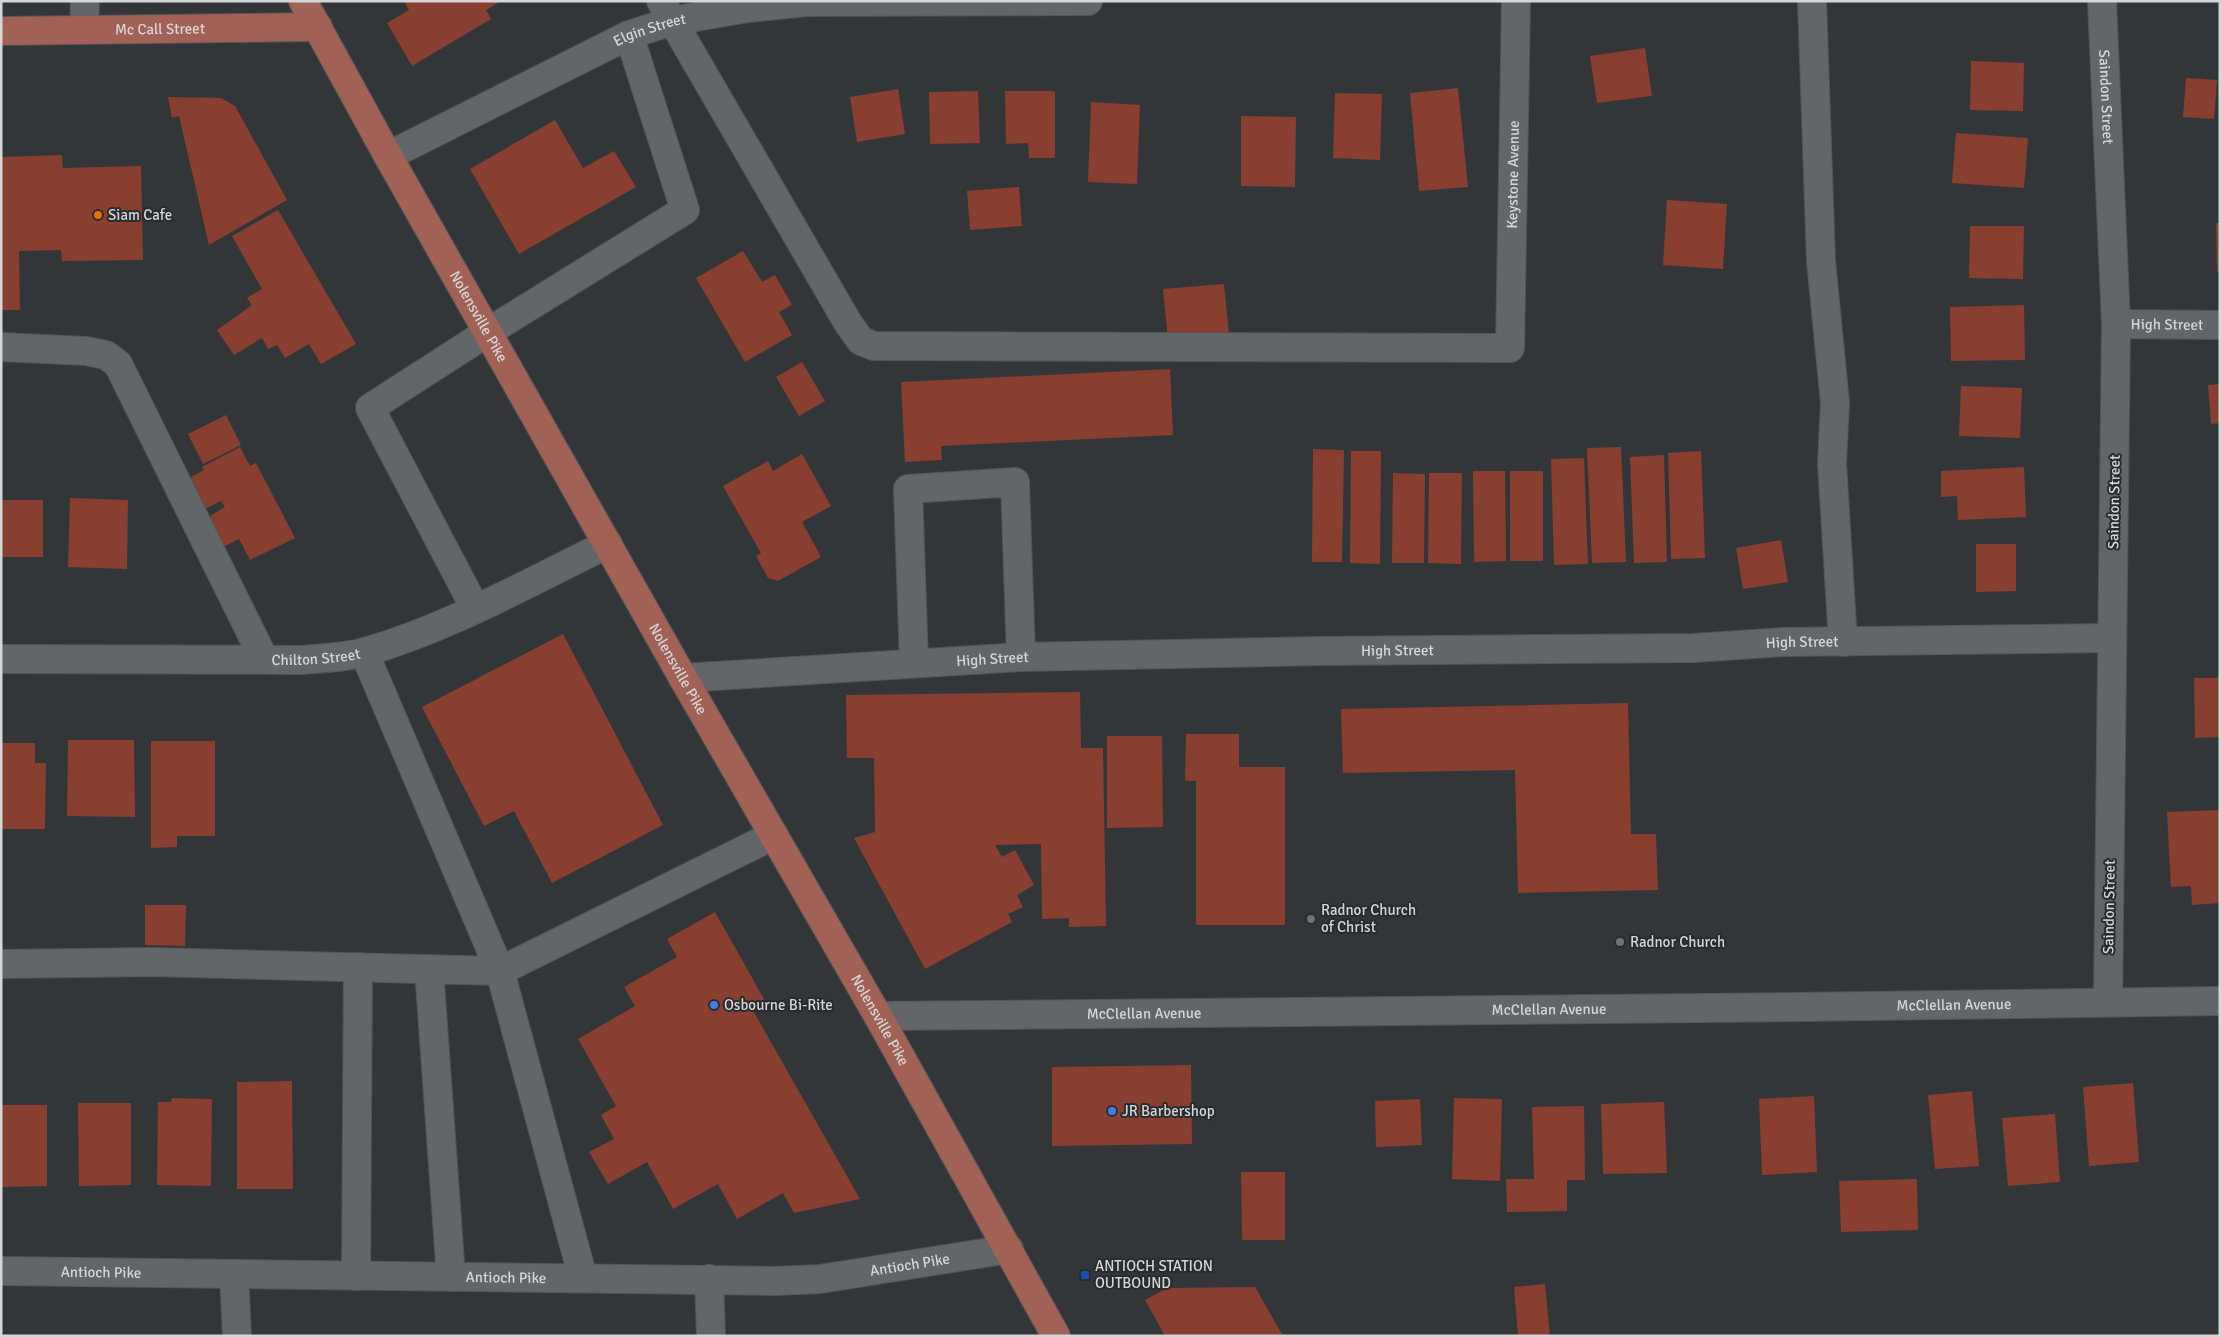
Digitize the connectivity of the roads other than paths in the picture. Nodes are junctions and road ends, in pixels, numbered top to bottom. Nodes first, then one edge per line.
1 (85, 1) edge
2 (303, 1) edge
3 (1088, 1) edge
4 (1516, 1) edge
5 (1812, 1) edge
6 (2102, 1) edge
7 (667, 11) edge
8 (318, 27) junction
9 (84, 30) junction
10 (1, 31) edge
11 (629, 35) junction
12 (388, 156) junction
13 (2116, 324) junction
14 (2220, 325) edge
15 (488, 332) junction
16 (1, 347) edge
17 (608, 544) junction
18 (475, 608) junction
19 (2112, 638) junction
20 (1843, 642) junction
21 (364, 652) junction
22 (1021, 657) junction
23 (1, 659) edge
24 (264, 659) junction
25 (914, 664) junction
26 (683, 678) junction
27 (774, 835) junction
28 (1, 964) edge
29 (358, 967) junction
30 (429, 969) junction
31 (500, 971) junction
32 (2220, 1001) edge
33 (2108, 1002) junction
34 (878, 1016) junction
35 (1009, 1249) junction
36 (1, 1271) edge
37 (234, 1275) junction
38 (356, 1276) junction
39 (451, 1277) junction
40 (583, 1278) junction
41 (709, 1279) junction
42 (237, 1336) edge
43 (711, 1336) edge
44 (1056, 1336) edge

1 - 9 street
2 - 8 main road, Nolensville Pike
3 - 7 street, Elgin Street
4 - 7 street, Keystone Avenue
5 - 20 street
6 - 13 street, Saindon Street
7 - 11 street, Elgin Street
8 - 9 main road, Mc Call Street
8 - 12 main road, Nolensville Pike
9 - 10 main road, Mc Call Street
11 - 12 street, Elgin Street
11 - 15 street
12 - 15 main road, Nolensville Pike
13 - 14 street, High Street
13 - 19 street, Saindon Street
15 - 17 main road, Nolensville Pike
15 - 18 street
16 - 24 street
17 - 18 street, Chilton Street
17 - 26 main road, Nolensville Pike
18 - 21 street, Chilton Street
19 - 20 street, High Street
19 - 33 street, Saindon Street
20 - 22 street, High Street
21 - 24 street, Chilton Street
21 - 31 street
22 - 25 street, High Street
22 - 25 street
23 - 24 street, Chilton Street
25 - 26 street, High Street
26 - 27 main road, Nolensville Pike
27 - 31 street
27 - 34 main road, Nolensville Pike
28 - 29 street
29 - 30 street
29 - 38 street
30 - 31 street
30 - 39 street
31 - 40 street
32 - 33 street, McClellan Avenue
33 - 34 street, McClellan Avenue
34 - 35 main road, Nolensville Pike
35 - 41 street, Antioch Pike
35 - 44 main road, Nolensville Pike
36 - 37 street, Antioch Pike
37 - 38 street, Antioch Pike
37 - 42 street
38 - 39 street, Antioch Pike
39 - 40 street, Antioch Pike
40 - 41 street, Antioch Pike
41 - 43 street

